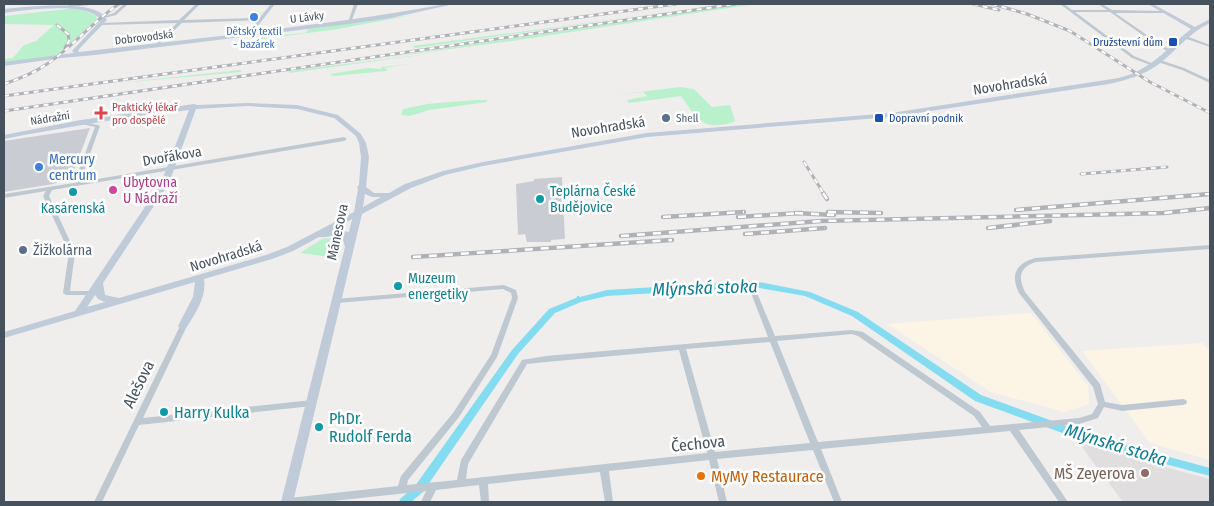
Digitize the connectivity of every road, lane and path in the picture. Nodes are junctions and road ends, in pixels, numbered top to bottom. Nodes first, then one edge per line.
1 (126, 4) edge
2 (198, 4) edge
3 (273, 4) edge
4 (356, 4) edge
5 (452, 4) edge
6 (1062, 4) edge
7 (1100, 4) edge
8 (1150, 4) edge
9 (425, 6) edge
10 (4, 10) edge
11 (1072, 11) junction
12 (1111, 12) junction
13 (1164, 12) junction
14 (104, 17) junction
15 (260, 19) junction
16 (1210, 20) edge
17 (180, 22) junction
18 (349, 22) junction
19 (102, 24) junction
20 (1193, 28) junction
21 (248, 34) junction
22 (1185, 36) junction
23 (156, 46) junction
24 (1210, 46) edge
25 (1170, 51) junction
26 (78, 53) junction
27 (1156, 63) junction
28 (4, 64) edge
29 (1210, 82) edge
30 (170, 108) joint
31 (193, 110) junction
32 (100, 119) junction
33 (84, 123) junction
34 (4, 135) edge
35 (344, 139) dead end
36 (171, 169) junction
37 (76, 184) junction
38 (361, 187) junction
39 (50, 188) junction
40 (390, 194) junction
41 (4, 196) edge
42 (357, 212) junction
43 (1210, 247) edge
44 (349, 248) junction
45 (290, 249) junction
46 (199, 278) junction
47 (100, 283) junction
48 (93, 293) junction
49 (754, 293) dead end
50 (145, 294) junction
51 (337, 301) junction
52 (78, 314) junction
53 (183, 326) joint
54 (4, 335) edge
55 (772, 339) junction
56 (682, 348) junction
57 (1183, 402) dead end
58 (312, 403) junction
59 (1102, 404) junction
60 (136, 422) junction
61 (1012, 427) junction
62 (988, 429) junction
63 (816, 446) junction
64 (712, 456) junction
65 (604, 468) junction
66 (483, 481) junction
67 (461, 484) junction
68 (430, 487) junction
69 (402, 490) junction
70 (98, 502) edge
71 (288, 502) edge
72 (425, 502) edge
73 (486, 502) edge
74 (609, 502) edge
75 (723, 502) edge
76 (838, 502) edge
77 (1064, 502) edge

1 - 14 street
2 - 17 street
3 - 15 main road
4 - 18 street
5 - 9 main road, U Lávky
6 - 11 street
7 - 12 street
8 - 13 main road
9 - 18 main road, U Lávky
10 - 14 main road
11 - 12 street
11 - 27 street
12 - 13 street
12 - 25 street
13 - 20 main road
14 - 19 main road
15 - 17 street
15 - 21 main road
16 - 20 main road, Novohradská
17 - 19 street
17 - 23 street
18 - 21 main road, U Lávky
19 - 26 main road
20 - 22 main road, Novohradská
21 - 23 main road, Dobrovodská
22 - 24 street
22 - 25 main road, Novohradská
23 - 26 main road, Dobrovodská
25 - 27 main road, Novohradská
26 - 28 main road, Dobrovodská
27 - 29 street
27 - 40 main road, Novohradská
30 - 31 main road, Mánesova
30 - 32 main road, Nádražní
31 - 36 main road
31 - 38 main road, Mánesova
32 - 33 main road, Nádražní
32 - 34 main road, Nádražní
33 - 34 main road, Nádražní
33 - 37 street
35 - 36 street, Dvořákova
36 - 37 street, Dvořákova
36 - 47 main road
37 - 39 street, Dvořákova
38 - 40 main road
38 - 42 main road, Mánesova
39 - 41 street, Dvořákova
39 - 48 street
40 - 42 main road, Novohradská
42 - 44 main road, Mánesova
42 - 45 main road, Novohradská
43 - 59 street
44 - 45 main road
44 - 51 main road, Mánesova
45 - 46 main road, Novohradská
46 - 50 main road, Novohradská
46 - 53 main road, Alešova
47 - 48 main road
47 - 50 main road
48 - 52 main road
49 - 55 street
50 - 52 main road, Novohradská
51 - 58 main road, Mánesova
51 - 69 street
52 - 54 main road, Novohradská
53 - 60 street, Alešova
55 - 56 street
55 - 62 street
55 - 63 street
56 - 64 street
56 - 67 street
57 - 59 street
58 - 60 street
58 - 71 main road, Mánesova
59 - 61 street, Čechova
60 - 70 street, Alešova
61 - 62 street, Čechova
61 - 77 street
62 - 63 street, Čechova
63 - 64 street, Čechova
63 - 76 street
64 - 65 street, Čechova
64 - 75 street
65 - 66 street, Čechova
65 - 74 street
66 - 67 street, Čechova
66 - 73 street
67 - 68 street, Čechova
68 - 69 street, Čechova
68 - 72 street
69 - 71 street, Čechova

